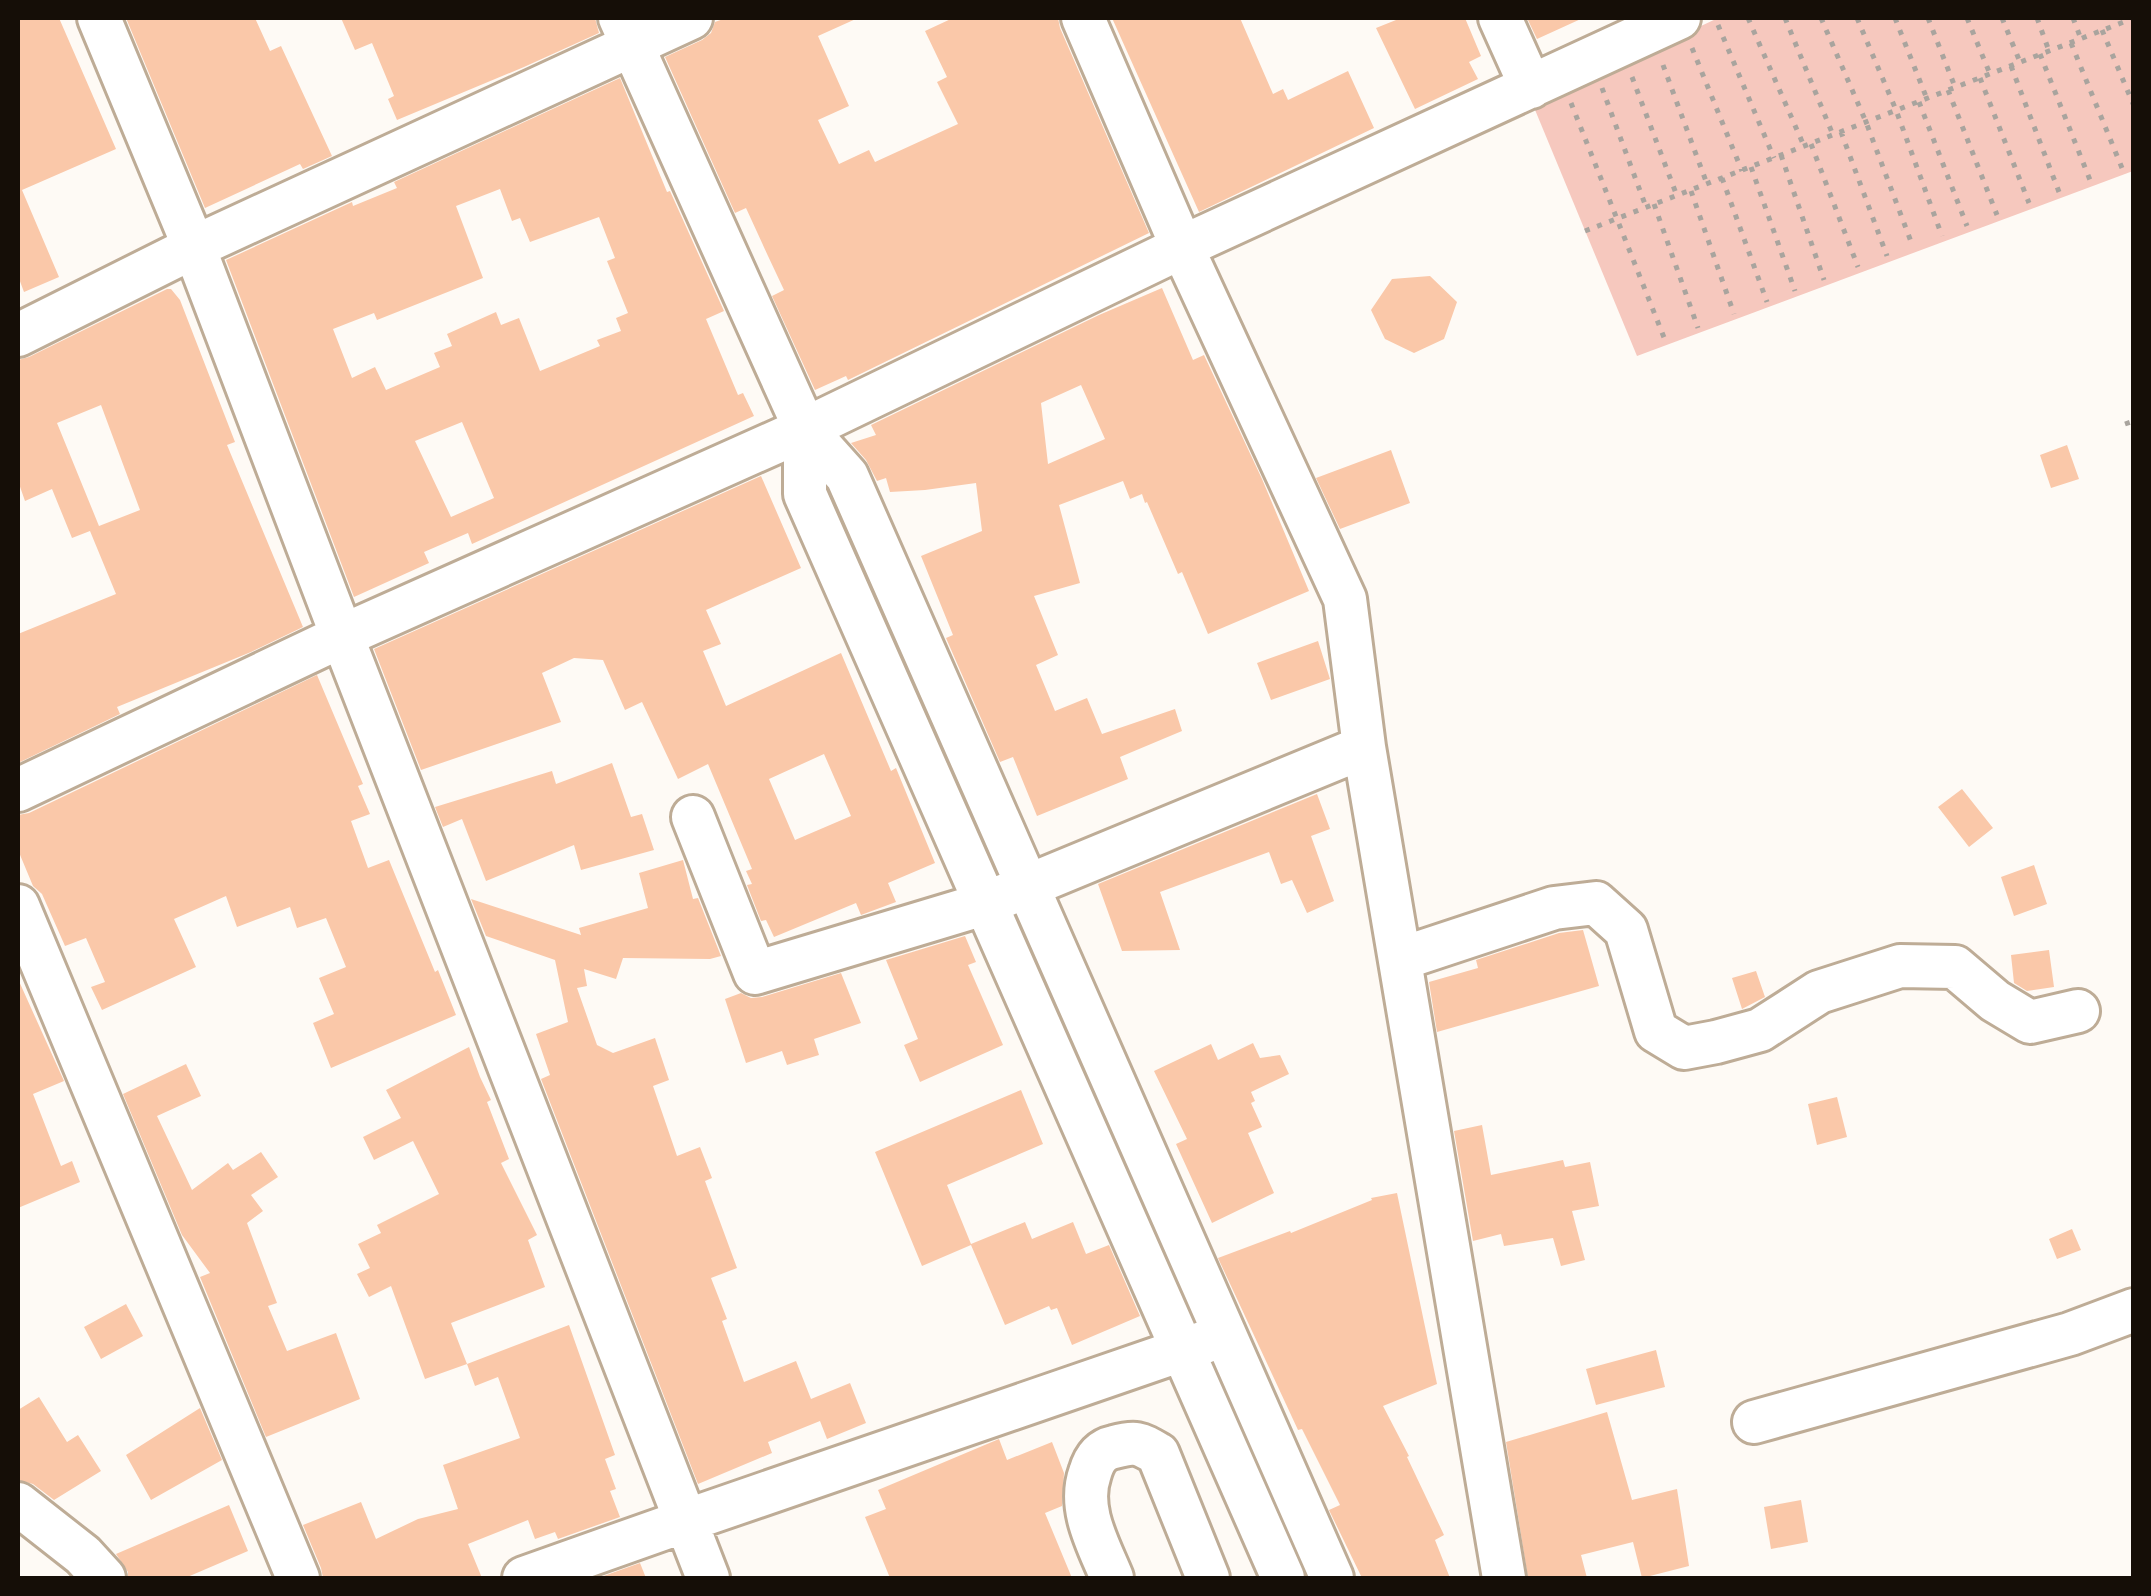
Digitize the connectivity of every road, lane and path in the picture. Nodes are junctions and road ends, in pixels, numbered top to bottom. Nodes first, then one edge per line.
1 (99, 18) edge
2 (691, 18) edge
3 (1084, 18) edge
4 (1500, 18) edge
5 (1748, 18) edge
6 (1785, 18) edge
7 (1822, 18) edge
8 (1858, 18) edge
9 (1894, 18) edge
10 (1928, 18) edge
11 (1967, 18) edge
12 (2002, 18) edge
13 (2037, 18) edge
14 (2073, 18) edge
15 (2108, 18) edge
16 (2133, 19) edge
17 (2112, 26) junction
18 (2102, 30) junction
19 (626, 31) edge
20 (1686, 34) edge
21 (2080, 39) junction
22 (2071, 43) junction
23 (2049, 51) junction
24 (2040, 54) junction
25 (2020, 62) junction
26 (2011, 66) junction
27 (1629, 67) dead end
28 (1990, 74) junction
29 (1980, 78) junction
30 (1599, 81) dead end
31 (1952, 89) junction
32 (1550, 92) junction
33 (1927, 99) junction
34 (1919, 102) junction
35 (2134, 106) edge
36 (1896, 110) junction
37 (1866, 122) junction
38 (1841, 132) junction
39 (1833, 135) junction
40 (1808, 145) junction
41 (1777, 157) junction
42 (1751, 167) junction
43 (2122, 168) dead end
44 (1742, 171) junction
45 (1722, 178) junction
46 (2090, 180) dead end
47 (1707, 184) junction
48 (1691, 190) junction
49 (2059, 192) dead end
50 (1677, 196) junction
51 (2029, 203) dead end
52 (1654, 204) junction
53 (1646, 207) junction
54 (1998, 215) dead end
55 (1617, 219) junction
56 (1968, 226) dead end
57 (1585, 232) dead end
58 (1942, 236) dead end
59 (1914, 246) dead end
60 (194, 247) junction
61 (1182, 247) junction
62 (1887, 256) dead end
63 (1858, 267) dead end
64 (1824, 280) dead end
65 (1796, 291) dead end
66 (1767, 302) dead end
67 (1734, 314) dead end
68 (1698, 328) dead end
69 (18, 335) edge
70 (1664, 340) dead end
71 (2134, 421) edge
72 (2125, 424) dead end
73 (805, 429) junction
74 (342, 636) junction
75 (1364, 747) junction
76 (18, 790) edge
77 (693, 817) dead end
78 (1025, 886) junction
79 (984, 904) junction
80 (18, 906) edge
81 (1400, 959) junction
82 (2078, 1011) dead end
83 (2134, 1310) edge
84 (1224, 1335) junction
85 (1182, 1352) junction
86 (1754, 1422) dead end
87 (18, 1504) edge
88 (685, 1521) junction
89 (104, 1578) edge
90 (298, 1578) edge
91 (524, 1578) edge
92 (708, 1578) edge
93 (1112, 1578) edge
94 (1208, 1578) edge
95 (1283, 1578) edge
96 (1332, 1578) edge
97 (1504, 1578) edge

1 - 60 street
2 - 19 street
3 - 61 street
4 - 32 street
5 - 40 path
6 - 39 path
7 - 37 path
8 - 36 path
9 - 33 path
10 - 31 path
11 - 28 path
12 - 25 path
13 - 23 path
14 - 21 path
15 - 17 path
16 - 17 path
17 - 18 path
18 - 21 path
18 - 35 path
19 - 60 street
19 - 73 street
20 - 32 street
20 - 41 path
20 - 44 path
20 - 47 path
21 - 22 path
22 - 23 path
22 - 43 path
23 - 24 path
24 - 25 path
24 - 46 path
25 - 26 path
26 - 28 path
26 - 49 path
27 - 50 path
28 - 29 path
29 - 31 path
29 - 51 path
30 - 53 path
31 - 33 path
31 - 54 path
32 - 55 path
32 - 61 street
33 - 34 path
34 - 36 path
34 - 56 path
36 - 37 path
36 - 58 path
37 - 38 path
37 - 59 path
38 - 39 path
38 - 62 path
39 - 40 path
40 - 41 path
40 - 63 path
41 - 42 path
41 - 64 path
42 - 44 path
42 - 65 path
44 - 45 path
45 - 47 path
45 - 66 path
47 - 48 path
48 - 50 path
48 - 67 path
50 - 52 path
52 - 53 path
52 - 68 path
53 - 55 path
55 - 57 path
55 - 70 path
60 - 69 street
60 - 74 street
61 - 73 street
61 - 75 street
71 - 72 path
73 - 74 street
73 - 78 street
73 - 79 street
74 - 76 street
74 - 88 street
75 - 78 street
75 - 81 street
77 - 79 street
78 - 79 street
78 - 84 street
79 - 85 street
80 - 90 street
81 - 82 street
81 - 97 street
83 - 86 street
84 - 85 street
84 - 96 street
85 - 88 street
85 - 95 street
87 - 89 street
88 - 91 street
88 - 92 street
93 - 94 street

